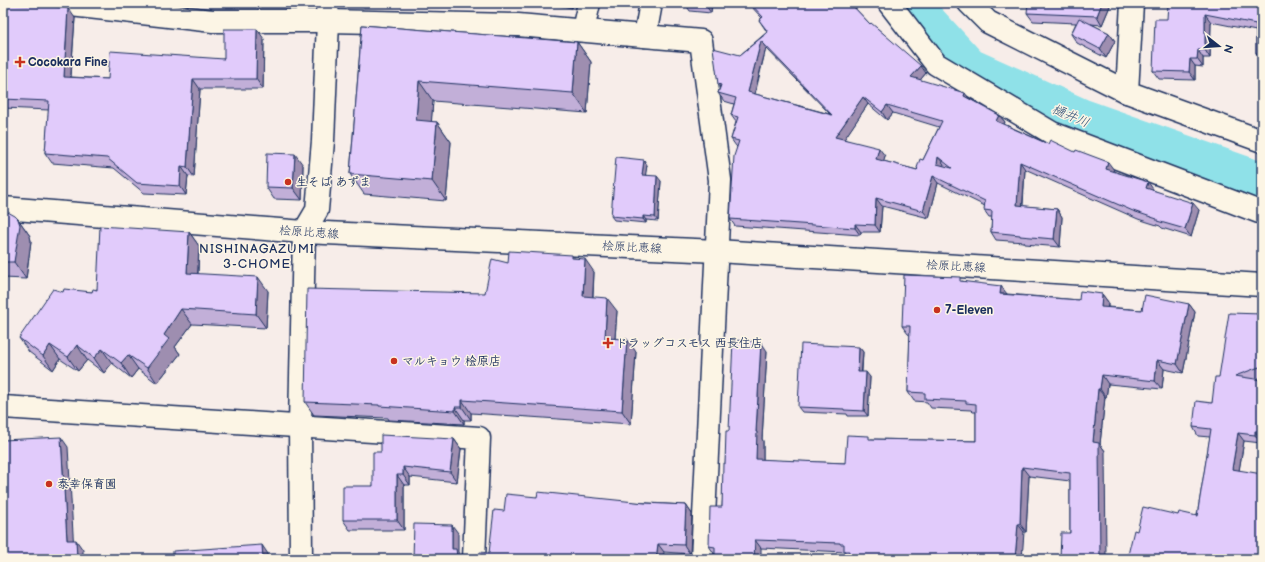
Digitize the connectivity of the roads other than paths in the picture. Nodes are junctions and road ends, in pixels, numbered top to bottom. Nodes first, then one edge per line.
1 (53, 3) edge
2 (589, 3) edge
3 (651, 3) edge
4 (889, 3) edge
5 (969, 3) edge
6 (1132, 3) edge
7 (327, 12) edge
8 (583, 30) junction
9 (644, 36) junction
10 (1127, 92) junction
11 (1262, 141) edge
12 (3, 208) edge
13 (1262, 212) edge
14 (304, 232) junction
15 (717, 251) junction
16 (1262, 285) edge
17 (3, 407) edge
18 (300, 426) junction
19 (301, 559) edge
20 (474, 559) edge
21 (702, 559) edge

1 - 7 street
2 - 8 street
3 - 9 street
4 - 13 street
5 - 10 street
6 - 10 street
7 - 8 street
7 - 14 street
8 - 9 street
9 - 15 street
10 - 11 street
12 - 14 street, 桧原比恵線
14 - 15 street, 桧原比恵線
14 - 18 street
15 - 16 street, 桧原比恵線
15 - 21 street
17 - 18 street
18 - 19 street
18 - 20 street

